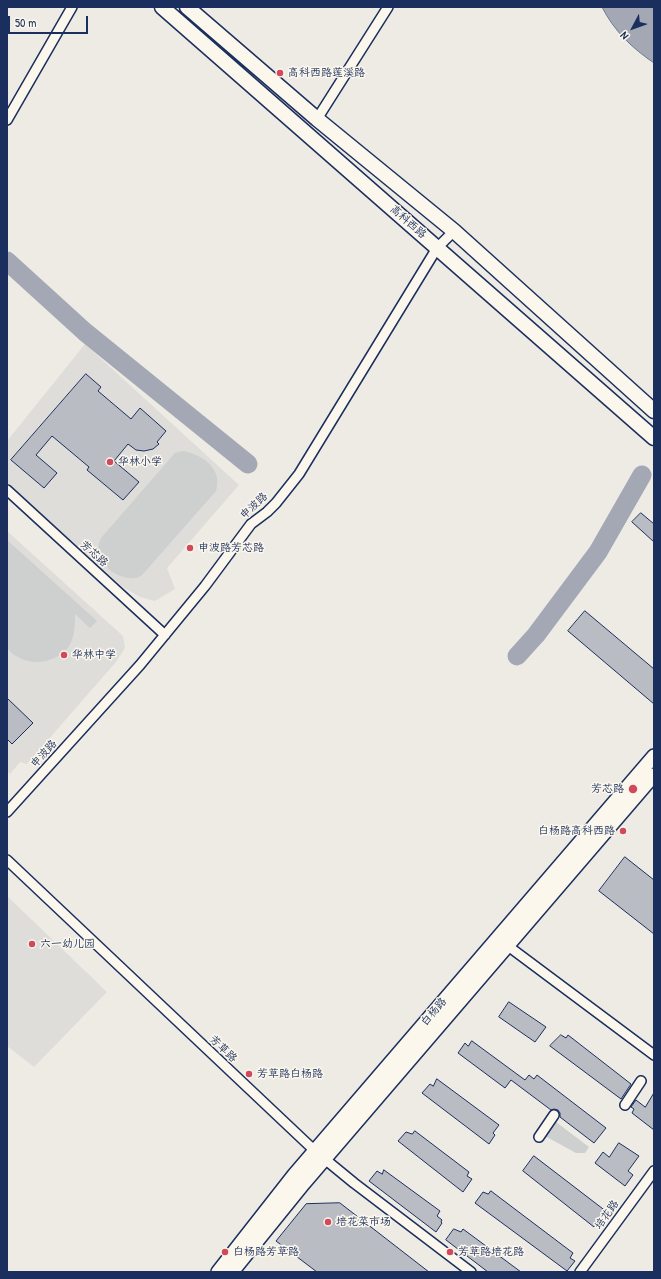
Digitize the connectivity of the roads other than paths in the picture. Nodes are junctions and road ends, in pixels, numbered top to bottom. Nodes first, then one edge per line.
1 (72, 7) edge
2 (162, 7) edge
3 (187, 7) edge
4 (388, 7) edge
5 (317, 119) junction
6 (7, 120) edge
7 (454, 231) junction
8 (437, 248) junction
9 (654, 411) edge
10 (654, 438) edge
11 (7, 490) edge
12 (165, 635) junction
13 (654, 756) edge
14 (654, 776) edge
15 (7, 812) edge
16 (7, 860) edge
17 (503, 943) junction
18 (654, 1055) edge
19 (642, 1081) dead end
20 (625, 1105) dead end
21 (554, 1115) dead end
22 (539, 1137) dead end
23 (320, 1155) junction
24 (654, 1171) edge
25 (218, 1272) edge
26 (232, 1272) edge
27 (471, 1272) edge
28 (580, 1272) edge

1 - 6 street
2 - 8 main road, 高科西路
3 - 5 main road, 高科西路
4 - 5 street
5 - 7 main road, 高科西路
7 - 8 street, 申波路
7 - 9 main road, 高科西路
8 - 10 main road, 高科西路
8 - 12 street, 申波路
11 - 12 street, 芳芯路
12 - 15 street, 申波路
13 - 17 main road, 白杨路
14 - 17 main road, 白杨路
16 - 23 street, 芳草路
17 - 18 street
17 - 23 main road, 白杨路
19 - 20 street
21 - 22 street
23 - 25 main road, 白杨路
23 - 26 main road, 白杨路
23 - 27 street, 芳草路
24 - 28 street, 培花路

